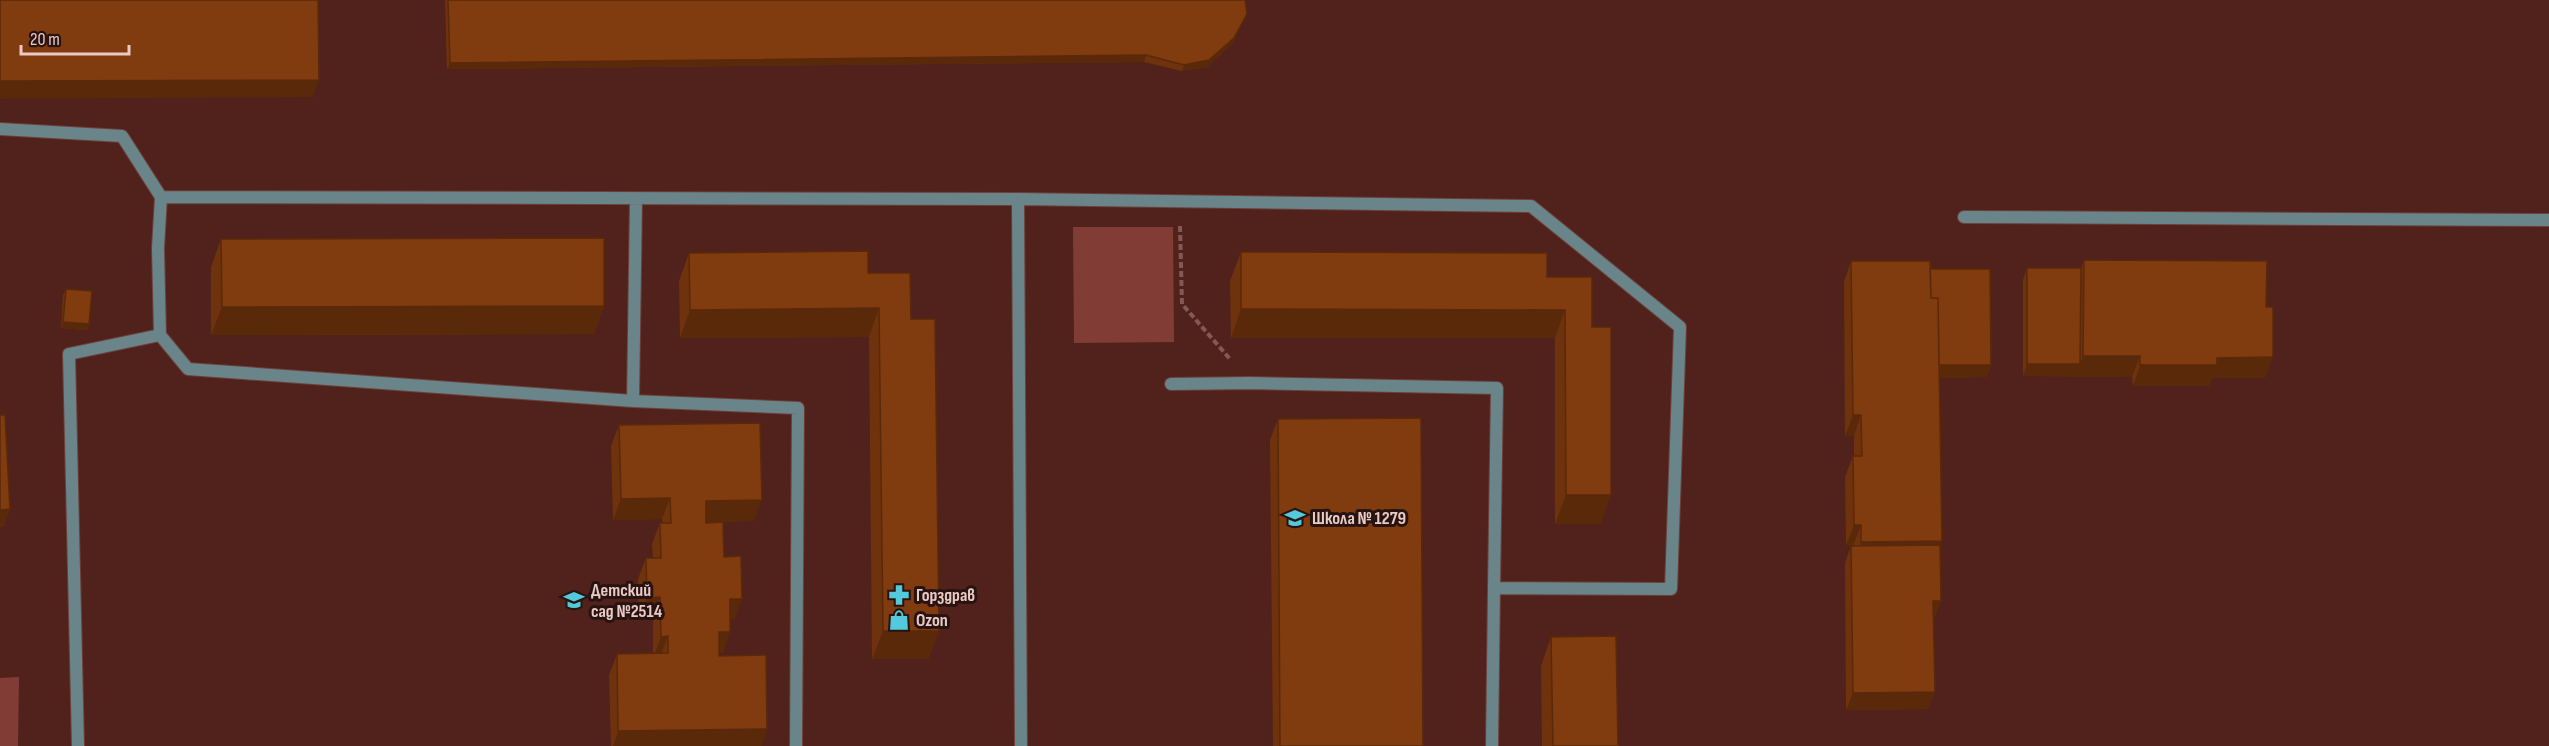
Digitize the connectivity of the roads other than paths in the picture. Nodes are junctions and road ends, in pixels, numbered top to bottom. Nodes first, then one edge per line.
1 (0, 129) edge
2 (161, 197) junction
3 (636, 199) junction
4 (1018, 199) junction
5 (1965, 217) dead end
6 (2549, 220) edge
7 (160, 335) junction
8 (1171, 384) dead end
9 (633, 401) junction
10 (1494, 588) junction
11 (78, 746) edge
12 (796, 746) edge
13 (1021, 746) edge
14 (1492, 746) edge

1 - 2 lane
2 - 3 lane
2 - 7 lane
3 - 4 lane
3 - 9 lane
4 - 10 lane
4 - 13 lane
5 - 6 lane
7 - 9 lane
7 - 11 lane
8 - 10 lane
9 - 12 lane
10 - 14 lane

